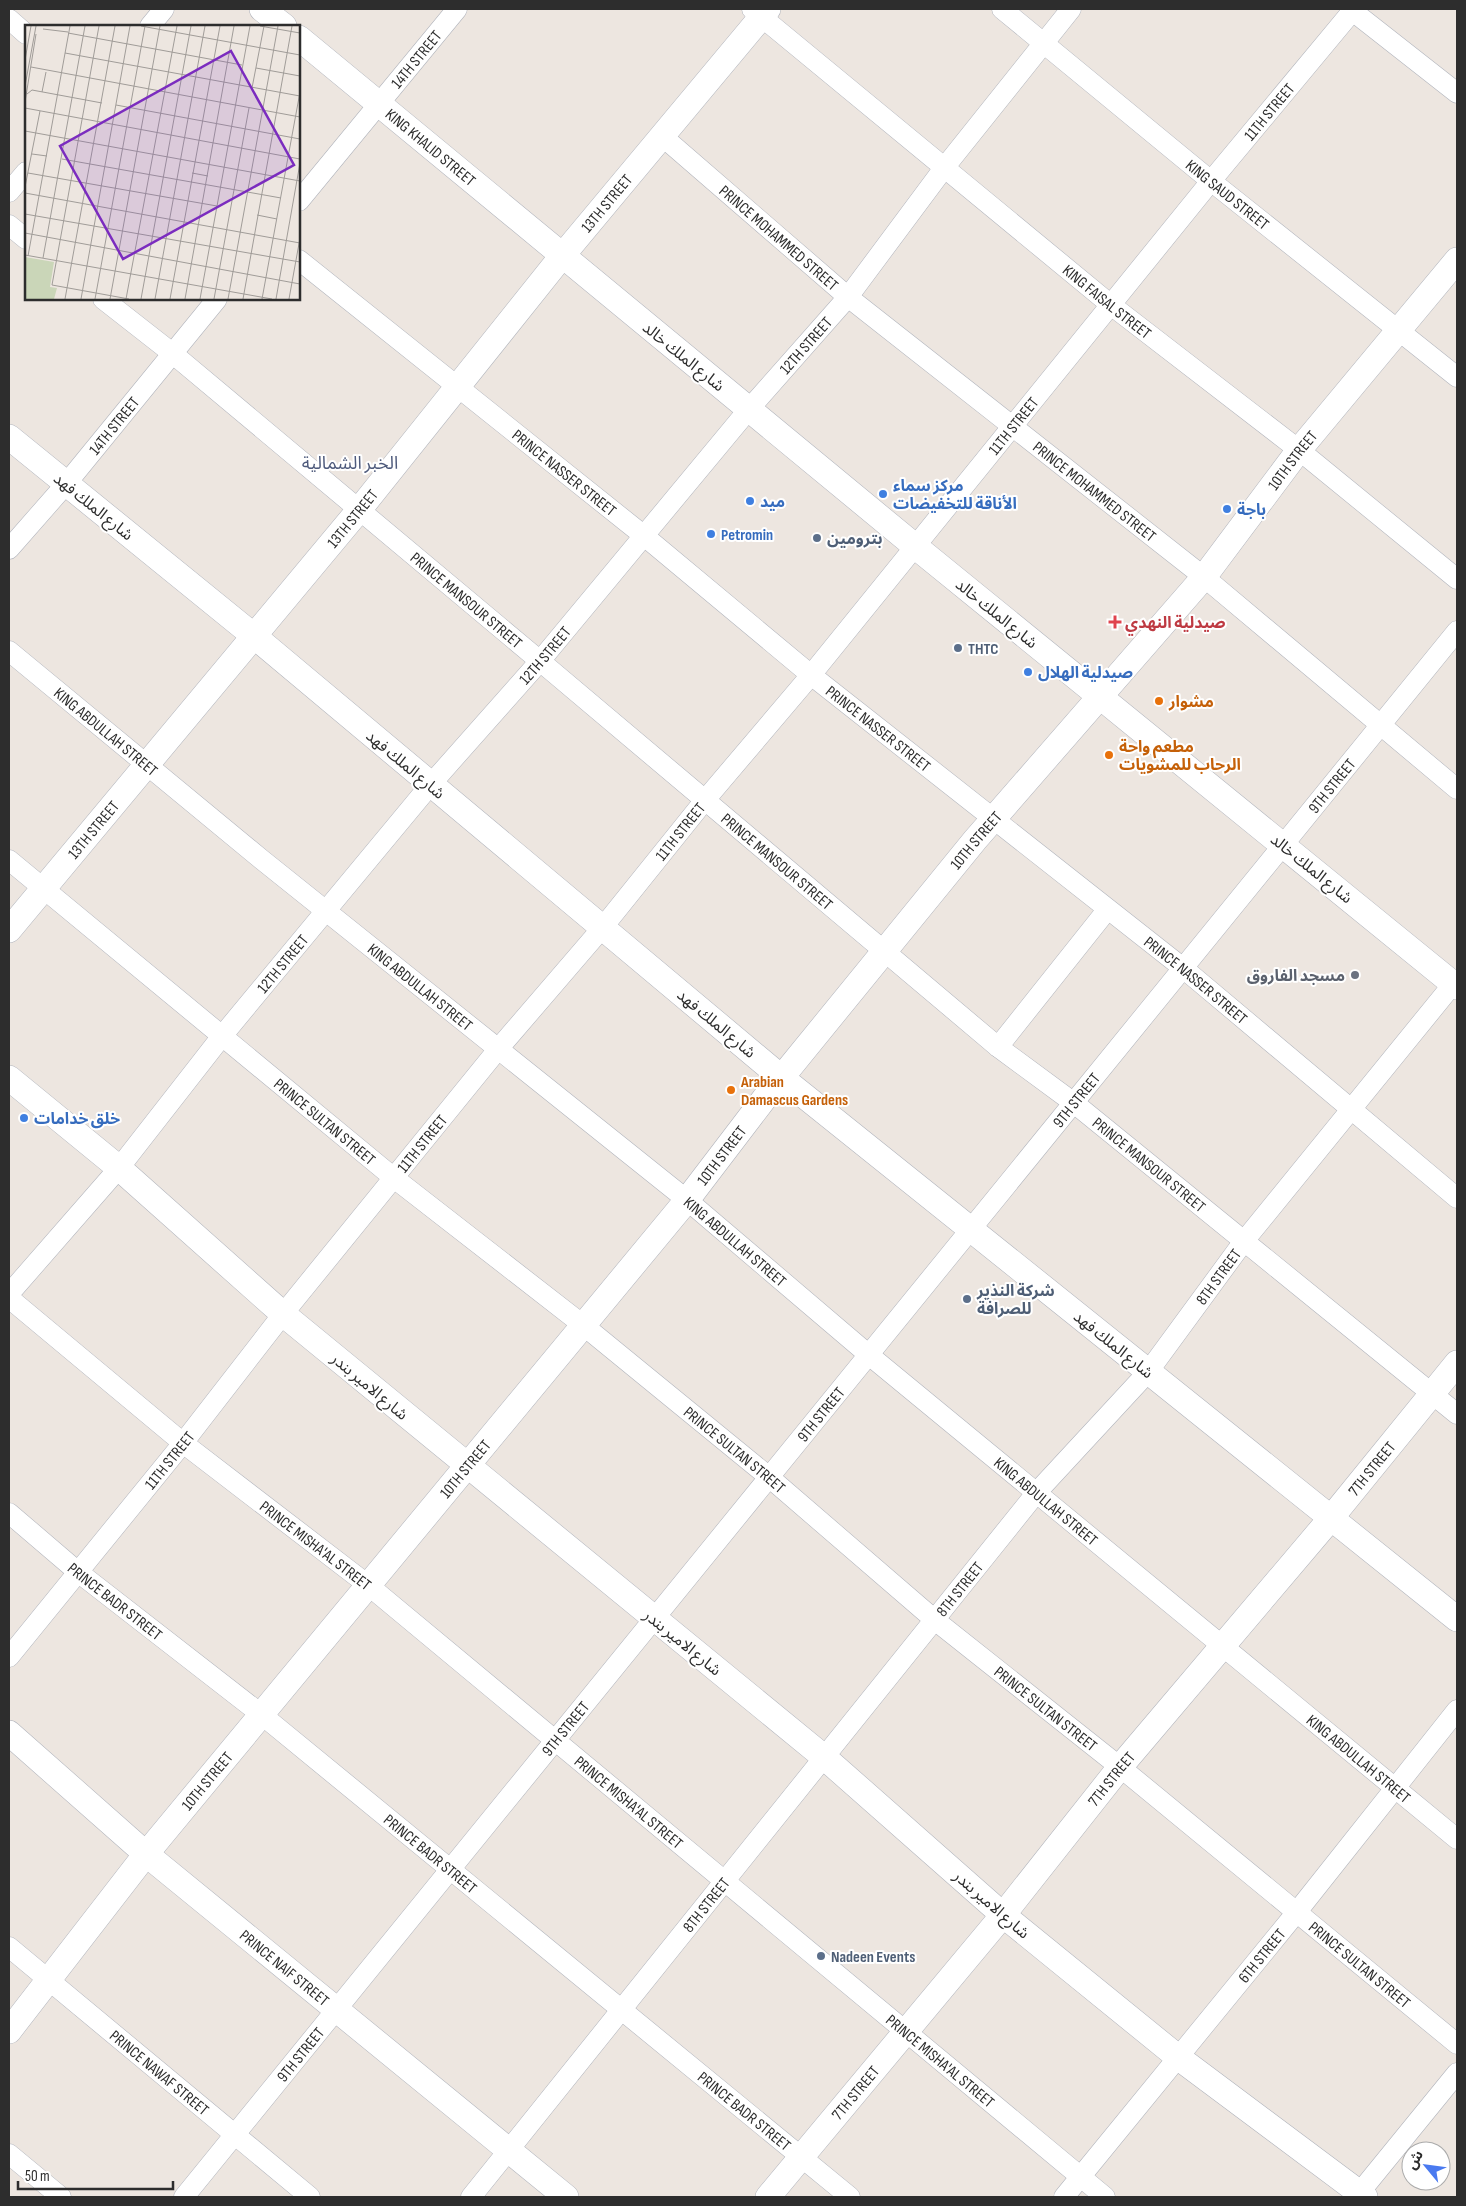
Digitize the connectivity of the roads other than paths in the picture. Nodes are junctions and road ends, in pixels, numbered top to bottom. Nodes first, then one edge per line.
1 (164, 9) edge
2 (262, 9) edge
3 (457, 9) edge
4 (1002, 9) edge
5 (1070, 9) edge
6 (1352, 9) edge
7 (760, 12) edge
8 (9, 20) edge
9 (151, 25) edge
10 (283, 25) edge
11 (25, 33) edge
12 (300, 39) edge
13 (1042, 42) junction
14 (1457, 93) edge
15 (379, 104) junction
16 (662, 136) junction
17 (944, 168) junction
18 (25, 173) edge
19 (1211, 181) junction
20 (9, 192) edge
21 (300, 200) edge
22 (9, 225) edge
23 (25, 238) edge
24 (562, 256) junction
25 (1457, 260) edge
26 (300, 261) edge
27 (848, 297) junction
28 (104, 300) edge
29 (216, 300) edge
30 (1111, 305) junction
31 (1400, 329) junction
32 (172, 353) junction
33 (1457, 377) edge
34 (458, 387) junction
35 (749, 409) junction
36 (1013, 425) junction
37 (9, 436) edge
38 (1299, 450) junction
39 (66, 484) junction
40 (359, 510) junction
41 (643, 535) junction
42 (916, 547) junction
43 (9, 549) edge
44 (1204, 577) junction
45 (1457, 579) edge
46 (1457, 631) edge
47 (254, 636) junction
48 (9, 651) edge
49 (540, 661) junction
50 (811, 675) junction
51 (1100, 695) junction
52 (1380, 726) junction
53 (148, 764) junction
54 (431, 784) junction
55 (1457, 789) edge
56 (705, 800) junction
57 (993, 819) junction
58 (1284, 845) junction
59 (9, 860) edge
60 (44, 889) junction
61 (326, 910) junction
62 (1107, 910) junction
63 (603, 927) junction
64 (9, 930) edge
65 (885, 951) junction
66 (1183, 968) junction
67 (1455, 986) edge
68 (222, 1036) junction
69 (998, 1047) junction
70 (499, 1048) junction
71 (9, 1078) edge
72 (782, 1078) junction
73 (1074, 1103) junction
74 (1351, 1109) junction
75 (120, 1168) junction
76 (394, 1178) junction
77 (1457, 1198) edge
78 (687, 1200) junction
79 (973, 1229) junction
80 (1244, 1241) junction
81 (9, 1296) edge
82 (283, 1314) junction
83 (583, 1325) junction
84 (869, 1355) junction
85 (1457, 1363) edge
86 (1148, 1372) junction
87 (1432, 1394) junction
88 (1457, 1414) edge
89 (183, 1442) junction
90 (467, 1466) junction
91 (769, 1478) junction
92 (1037, 1492) junction
93 (9, 1513) edge
94 (1332, 1518) junction
95 (78, 1572) junction
96 (368, 1585) junction
97 (654, 1619) junction
98 (1457, 1619) edge
99 (936, 1621) junction
100 (1223, 1644) junction
101 (9, 1657) edge
102 (1457, 1710) edge
103 (262, 1715) junction
104 (9, 1733) edge
105 (556, 1741) junction
106 (825, 1758) junction
107 (1120, 1767) junction
108 (1395, 1786) junction
109 (1457, 1838) edge
110 (146, 1854) junction
111 (451, 1870) junction
112 (725, 1882) junction
113 (1296, 1913) junction
114 (1003, 1915) junction
115 (9, 1947) edge
116 (48, 1979) junction
117 (337, 2010) junction
118 (621, 2010) junction
119 (9, 2031) edge
120 (906, 2032) junction
121 (1457, 2044) edge
122 (1179, 2058) junction
123 (1457, 2073) edge
124 (236, 2134) junction
125 (508, 2150) junction
126 (9, 2154) edge
127 (801, 2158) junction
128 (1081, 2177) junction
129 (1360, 2196) edge
130 (61, 2197) edge
131 (184, 2197) edge
132 (310, 2197) edge
133 (471, 2197) edge
134 (566, 2197) edge
135 (768, 2197) edge
136 (850, 2197) edge
137 (1064, 2197) edge
138 (1105, 2197) edge

1 - 9 street
2 - 10 street
3 - 15 street, 14TH STREET
4 - 13 street, KING SAUD STREET
5 - 13 street, 12TH STREET
6 - 14 street
6 - 19 street, 11TH STREET
7 - 16 street, 13TH STREET
7 - 17 street, KING FAISAL STREET
8 - 11 street
12 - 15 street, KING KHALID STREET
13 - 17 street, 12TH STREET
13 - 19 street, KING SAUD STREET
15 - 21 street, 14TH STREET
15 - 24 street, KING KHALID STREET
16 - 24 street, 13TH STREET
16 - 27 street, PRINCE MOHAMMED STREET
17 - 27 street, 12TH STREET
17 - 30 street, KING FAISAL STREET
18 - 20 street
19 - 30 street, 11TH STREET
19 - 31 street, KING SAUD STREET
22 - 23 street
24 - 34 street, 13TH STREET
24 - 35 street, شارع الملك خالد
25 - 31 street, 10TH STREET
26 - 34 street, PRINCE NASSER STREET
27 - 35 street, 12TH STREET
27 - 36 street, PRINCE MOHAMMED STREET
28 - 32 street, PRINCE MANSOUR STREET
29 - 32 street, 14TH STREET
30 - 36 street, 11TH STREET
30 - 38 street, KING FAISAL STREET
31 - 33 street, KING SAUD STREET
31 - 38 street, 10TH STREET
32 - 39 street, 14TH STREET
32 - 40 street, PRINCE MANSOUR STREET
34 - 40 street, 13TH STREET
34 - 41 street, PRINCE NASSER STREET
35 - 41 street, 12TH STREET
35 - 42 street, شارع الملك خالد
36 - 42 street, 11TH STREET
36 - 44 street, PRINCE MOHAMMED STREET
37 - 39 street, شارع الملك فهد
38 - 44 street, 10TH STREET
38 - 45 street, KING FAISAL STREET
39 - 43 street, 14TH STREET
39 - 47 street, شارع الملك فهد
40 - 47 street, 13TH STREET
40 - 49 street, PRINCE MANSOUR STREET
41 - 49 street, 12TH STREET
41 - 50 street, PRINCE NASSER STREET
42 - 50 street, 11TH STREET
42 - 51 street, شارع الملك خالد
44 - 51 street, 10TH STREET
44 - 52 street, PRINCE MOHAMMED STREET
46 - 52 street, 9TH STREET
47 - 53 street, 13TH STREET
47 - 54 street, شارع الملك فهد
48 - 53 street, KING ABDULLAH STREET
49 - 54 street, 12TH STREET
49 - 56 street, PRINCE MANSOUR STREET
50 - 56 street, 11TH STREET
50 - 57 street, PRINCE NASSER STREET
51 - 57 street, 10TH STREET
51 - 58 street, شارع الملك خالد
52 - 55 street, PRINCE MOHAMMED STREET
52 - 58 street, 9TH STREET
53 - 60 street, 13TH STREET
53 - 61 street, KING ABDULLAH STREET
54 - 61 street, 12TH STREET
54 - 63 street, شارع الملك فهد
56 - 63 street, 11TH STREET
56 - 65 street, PRINCE MANSOUR STREET
57 - 62 street, PRINCE NASSER STREET
57 - 65 street, 10TH STREET
58 - 66 street, 9TH STREET
58 - 67 street, شارع الملك خالد
59 - 60 street, PRINCE SULTAN STREET
60 - 64 street, 13TH STREET
60 - 68 street, PRINCE SULTAN STREET
61 - 68 street, 12TH STREET
61 - 70 street, KING ABDULLAH STREET
62 - 66 street, PRINCE NASSER STREET
62 - 69 street
63 - 70 street, 11TH STREET
63 - 72 street, شارع الملك فهد
65 - 69 street, PRINCE MANSOUR STREET
65 - 72 street, 10TH STREET
66 - 73 street, 9TH STREET
66 - 74 street, PRINCE NASSER STREET
67 - 74 street, 8TH STREET
68 - 75 street, 12TH STREET
68 - 76 street, PRINCE SULTAN STREET
69 - 73 street, PRINCE MANSOUR STREET
70 - 76 street, 11TH STREET
70 - 78 street, KING ABDULLAH STREET
71 - 75 street, شارع الامير بندر
72 - 78 street, 10TH STREET
72 - 79 street, شارع الملك فهد
73 - 79 street, 9TH STREET
73 - 80 street, PRINCE MANSOUR STREET
74 - 77 street, PRINCE NASSER STREET
74 - 80 street, 8TH STREET
75 - 81 street, 12TH STREET
75 - 82 street, شارع الامير بندر
76 - 82 street, 11TH STREET
76 - 83 street, PRINCE SULTAN STREET
78 - 83 street, 10TH STREET
78 - 84 street, KING ABDULLAH STREET
79 - 84 street, 9TH STREET
79 - 86 street, شارع الملك فهد
80 - 86 street, 8TH STREET
80 - 87 street, PRINCE MANSOUR STREET
81 - 89 street, PRINCE MISHA'AL STREET
82 - 89 street, 11TH STREET
82 - 90 street, شارع الامير بندر
83 - 90 street, 10TH STREET
83 - 91 street, PRINCE SULTAN STREET
84 - 91 street, 9TH STREET
84 - 92 street, KING ABDULLAH STREET
85 - 87 street, 7TH STREET
86 - 92 street, 8TH STREET
86 - 94 street, شارع الملك فهد
87 - 88 street, PRINCE MANSOUR STREET
87 - 94 street, 7TH STREET
89 - 95 street, 11TH STREET
89 - 96 street, PRINCE MISHA'AL STREET
90 - 96 street, 10TH STREET
90 - 97 street, شارع الامير بندر
91 - 97 street, 9TH STREET
91 - 99 street, PRINCE SULTAN STREET
92 - 99 street, 8TH STREET
92 - 100 street, KING ABDULLAH STREET
93 - 95 street, PRINCE BADR STREET
94 - 98 street, شارع الملك فهد
94 - 100 street, 7TH STREET
95 - 101 street, 11TH STREET
95 - 103 street, PRINCE BADR STREET
96 - 103 street, 10TH STREET
96 - 105 street, PRINCE MISHA'AL STREET
97 - 105 street, 9TH STREET
97 - 106 street, شارع الامير بندر
99 - 106 street, 8TH STREET
99 - 107 street, PRINCE SULTAN STREET
100 - 107 street, 7TH STREET
100 - 108 street, KING ABDULLAH STREET
102 - 108 street, 6TH STREET
103 - 110 street, 10TH STREET
103 - 111 street, PRINCE BADR STREET
104 - 110 street, PRINCE NAIF STREET
105 - 111 street, 9TH STREET
105 - 112 street, PRINCE MISHA'AL STREET
106 - 112 street, 8TH STREET
106 - 114 street, شارع الامير بندر
107 - 113 street, PRINCE SULTAN STREET
107 - 114 street, 7TH STREET
108 - 109 street, KING ABDULLAH STREET
108 - 113 street, 6TH STREET
110 - 116 street, 10TH STREET
110 - 117 street, PRINCE NAIF STREET
111 - 117 street, 9TH STREET
111 - 118 street, PRINCE BADR STREET
112 - 118 street, 8TH STREET
112 - 120 street, PRINCE MISHA'AL STREET
113 - 121 street, PRINCE SULTAN STREET
113 - 122 street, 6TH STREET
114 - 120 street, 7TH STREET
114 - 122 street, شارع الامير بندر
115 - 116 street, PRINCE NAWAF STREET
116 - 119 street, 10TH STREET
116 - 124 street, PRINCE NAWAF STREET
117 - 124 street, 9TH STREET
117 - 125 street, PRINCE NAIF STREET
118 - 125 street, 8TH STREET
118 - 127 street, PRINCE BADR STREET
120 - 127 street, 7TH STREET
120 - 128 street, PRINCE MISHA'AL STREET
122 - 128 street, 6TH STREET
122 - 129 street, شارع الامير بندر
123 - 129 street
124 - 131 street, 9TH STREET
124 - 132 street, PRINCE NAWAF STREET
125 - 133 street, 8TH STREET
125 - 134 street, PRINCE NAIF STREET
126 - 130 street
127 - 135 street, 7TH STREET
127 - 136 street, PRINCE BADR STREET
128 - 137 street, 6TH STREET
128 - 138 street, PRINCE MISHA'AL STREET

